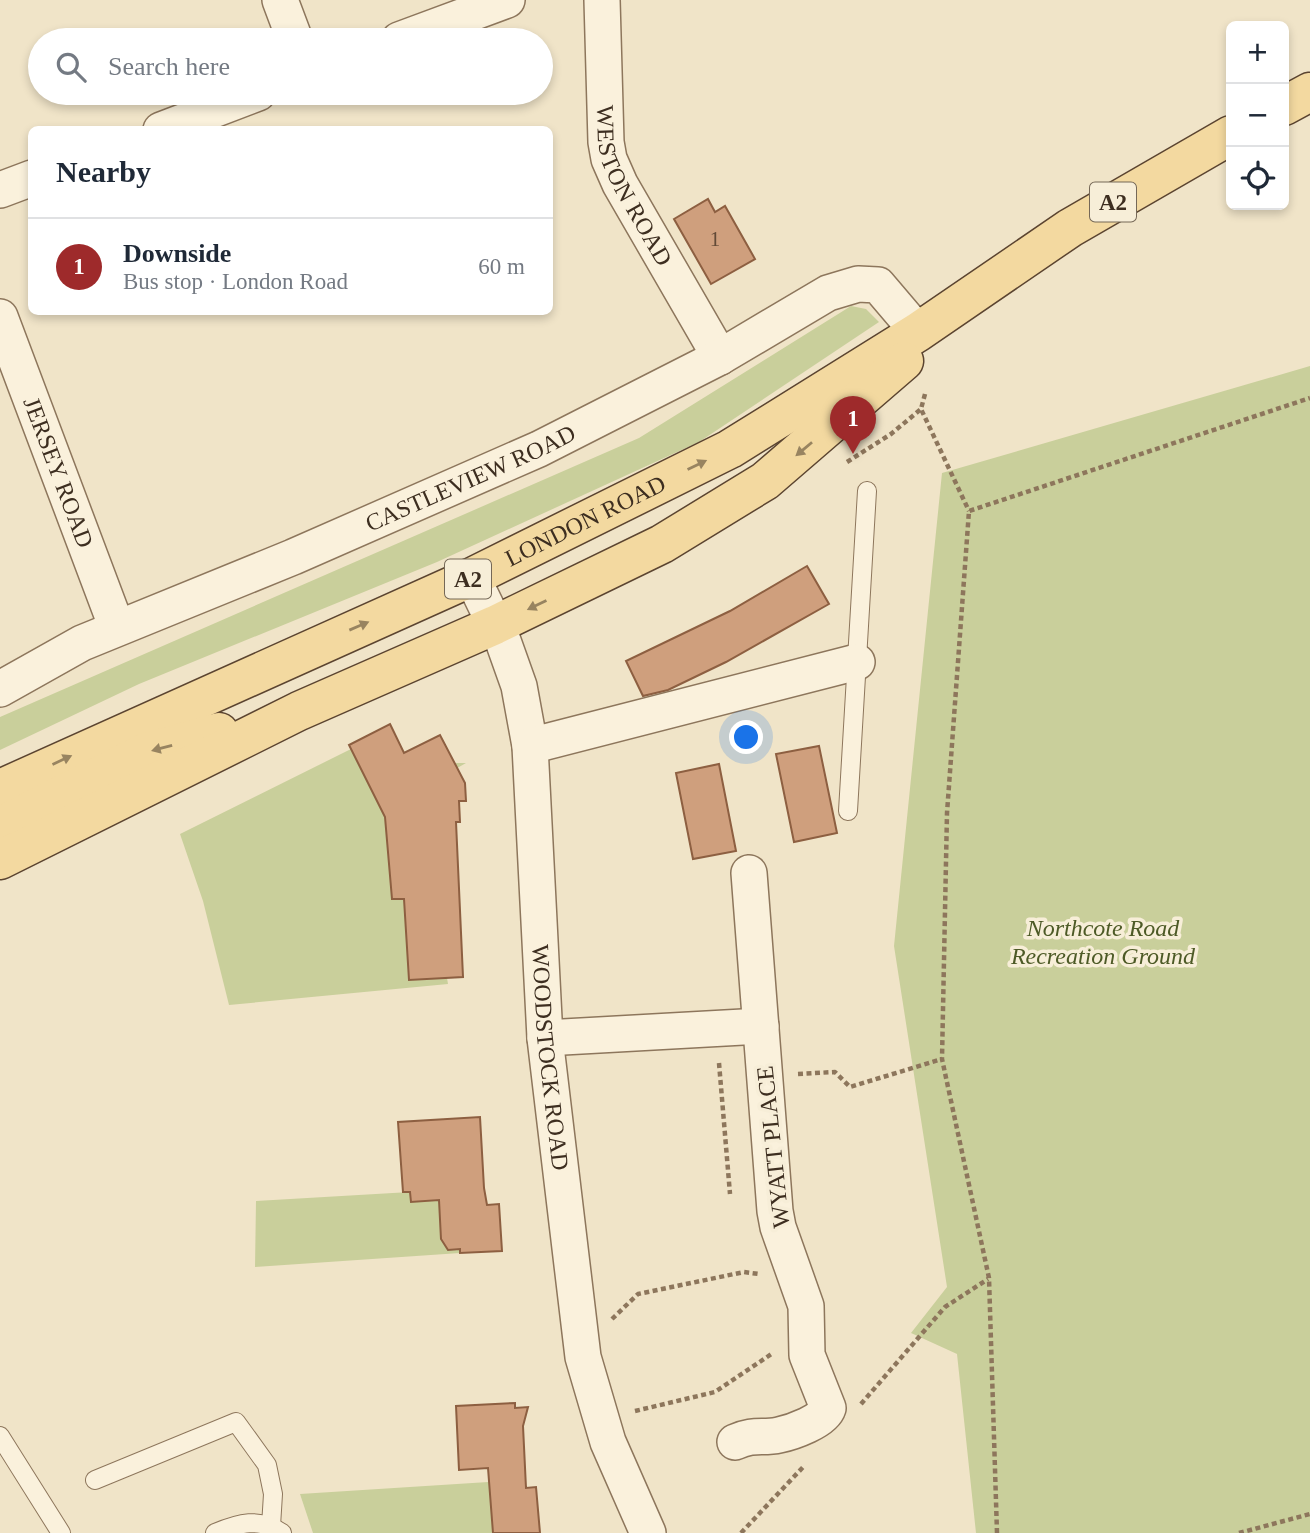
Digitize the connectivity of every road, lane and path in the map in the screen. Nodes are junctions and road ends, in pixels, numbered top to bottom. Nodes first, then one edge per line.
1 (279, 0) edge
2 (507, 0) edge
3 (601, 0) edge
4 (290, 28) edge
5 (431, 28) edge
6 (1310, 92) edge
7 (1289, 103) edge
8 (227, 105) edge
9 (171, 126) edge
10 (1226, 138) edge
11 (28, 180) edge
12 (0, 190) edge
13 (0, 317) edge
14 (918, 332) junction
15 (720, 357) junction
16 (926, 385) dead end
17 (1310, 398) edge
18 (867, 491) dead end
19 (969, 511) junction
20 (472, 578) junction
21 (495, 625) junction
22 (117, 628) junction
23 (857, 662) junction
24 (0, 689) edge
25 (199, 697) junction
26 (299, 711) junction
27 (530, 746) junction
28 (0, 789) edge
29 (848, 811) dead end
30 (0, 826) edge
31 (0, 860) edge
32 (748, 873) dead end
33 (761, 1026) junction
34 (545, 1038) junction
35 (719, 1058) dead end
36 (942, 1059) junction
37 (765, 1077) junction
38 (730, 1194) dead end
39 (769, 1277) dead end
40 (607, 1324) dead end
41 (776, 1350) dead end
42 (631, 1412) dead end
43 (0, 1436) edge
44 (735, 1442) dead end
45 (95, 1480) dead end
46 (1310, 1514) edge
47 (277, 1529) edge
48 (61, 1533) edge
49 (215, 1533) edge
50 (648, 1533) edge
51 (997, 1533) edge
52 (1239, 1533) edge

1 - 4 street
2 - 5 street
3 - 15 street, WESTON ROAD
6 - 7 main road
8 - 9 street
10 - 14 main road, LONDON ROAD / A2
11 - 12 street
13 - 22 street, JERSEY ROAD
14 - 15 street, CASTLEVIEW ROAD
20 -> 14 main road, LONDON ROAD / A2
14 -> 21 main road, LONDON ROAD / A2
15 - 22 street, CASTLEVIEW ROAD
16 - 19 path
17 - 19 path
18 - 23 lane
19 - 36 path
20 - 21 street, WOODSTOCK ROAD
25 -> 20 main road, LONDON ROAD / A2
21 - 25 main road, LONDON ROAD
21 - 26 main road, LONDON ROAD / A2
21 - 27 street, WOODSTOCK ROAD
22 - 24 street, CASTLEVIEW ROAD
23 - 27 street
23 - 29 lane
28 -> 25 main road, LONDON ROAD / A2
26 -> 30 main road, A2
26 - 31 main road, LONDON ROAD / A2
27 - 34 street, WOODSTOCK ROAD
32 - 33 street, WYATT PLACE
33 - 34 street
33 - 37 street, WYATT PLACE
34 - 50 street, WOODSTOCK ROAD
35 - 38 path
36 - 37 path
36 - 51 path
37 - 44 street, WYATT PLACE
39 - 40 path
41 - 42 path
43 - 48 lane
45 - 47 lane
46 - 52 path
47 - 49 lane

